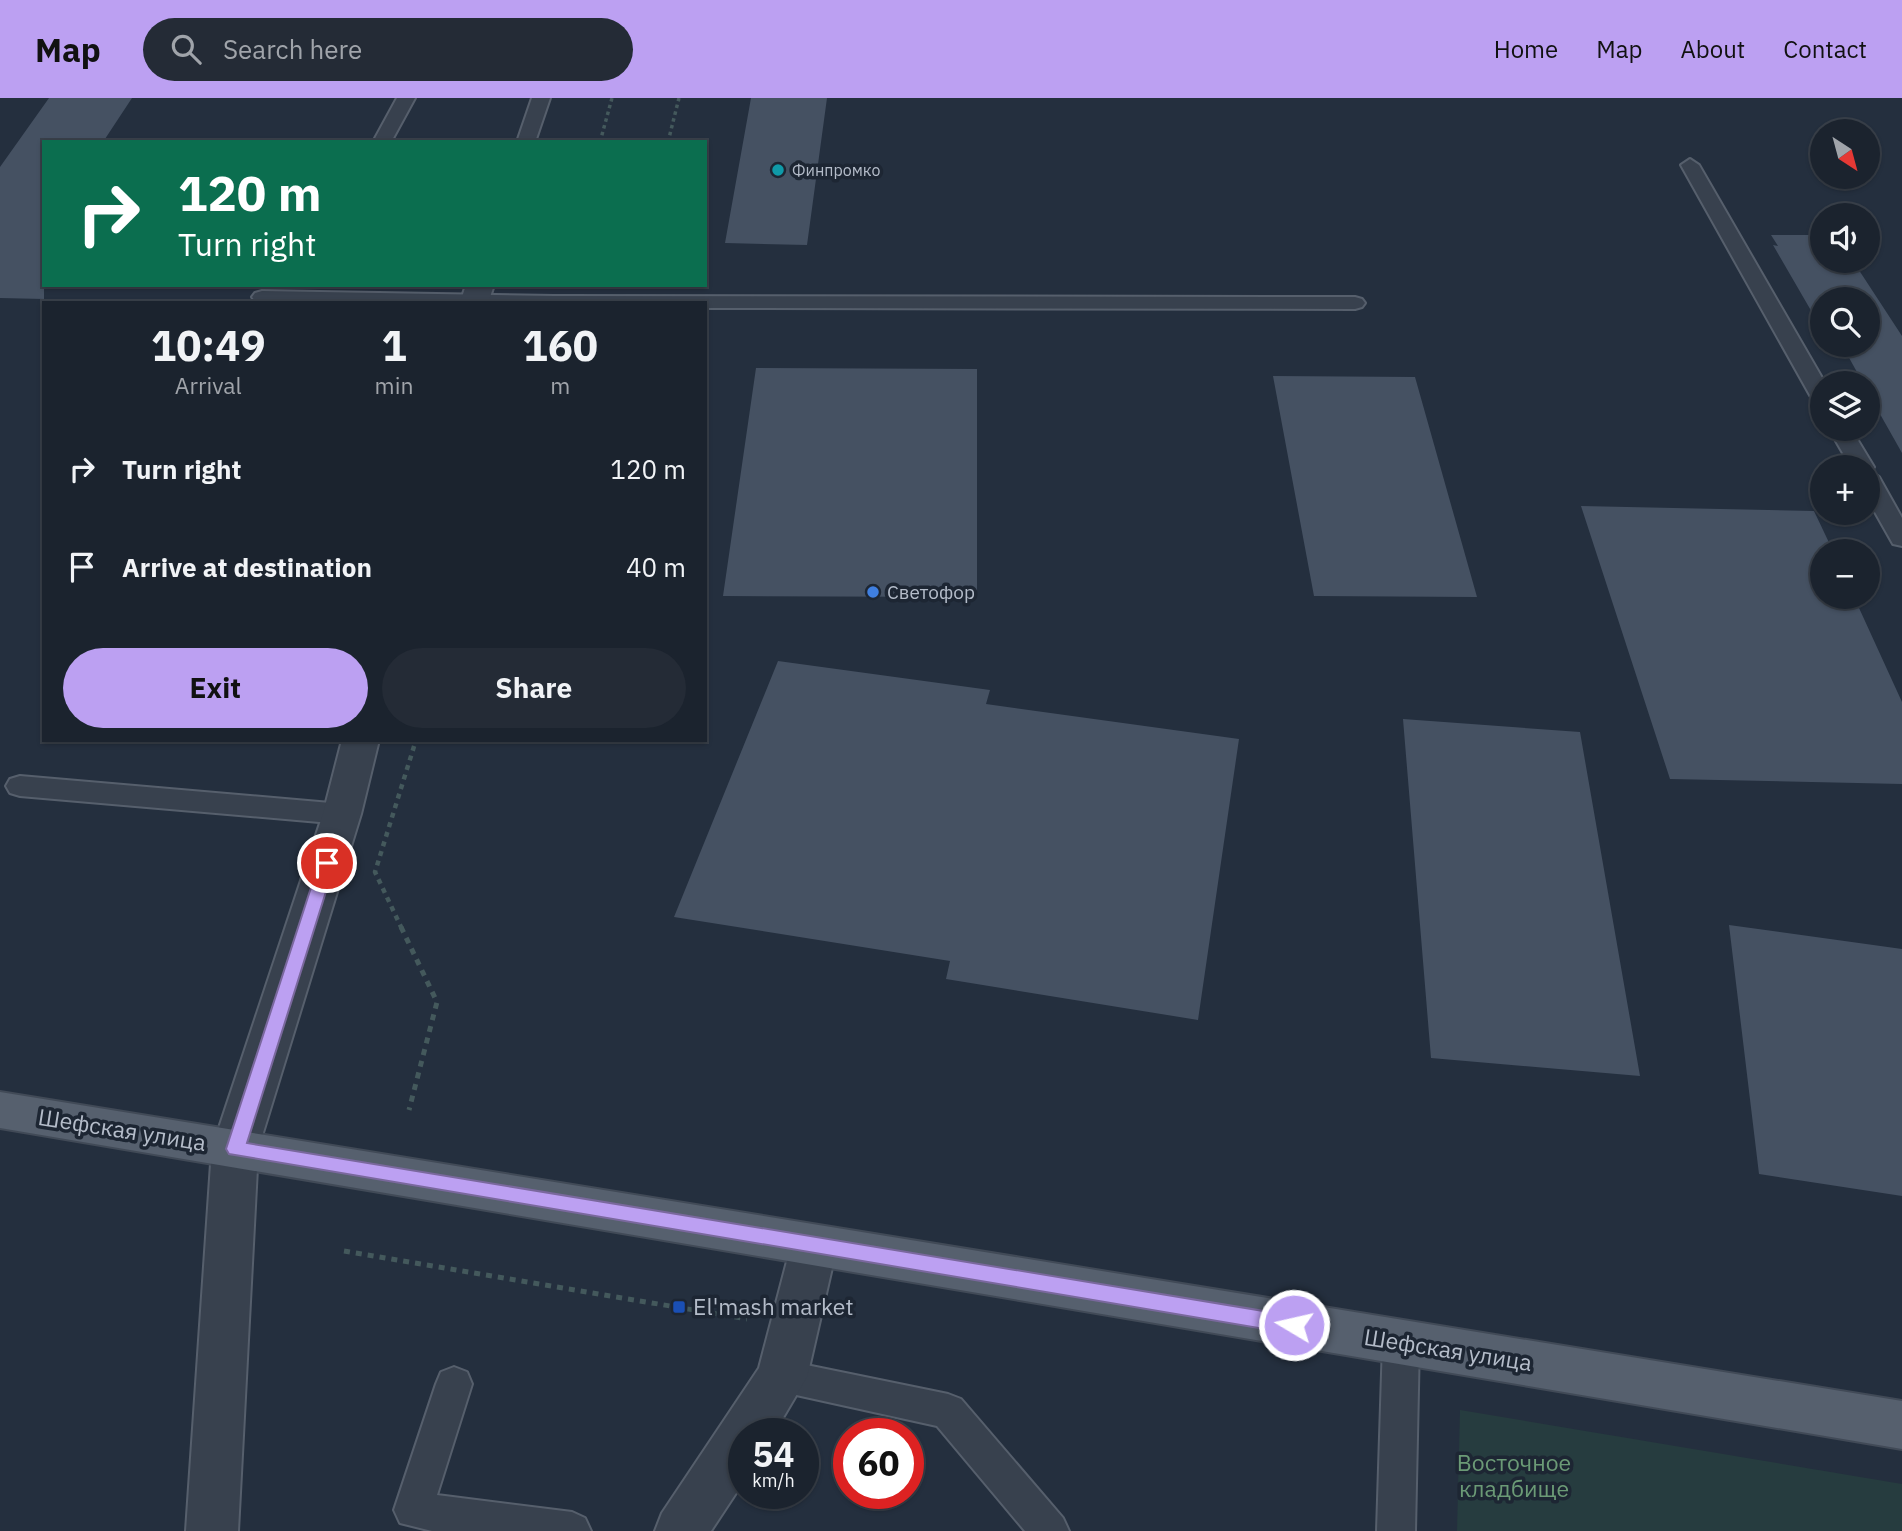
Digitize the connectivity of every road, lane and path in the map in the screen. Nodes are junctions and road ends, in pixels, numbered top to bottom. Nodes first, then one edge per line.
1 (406, 98) edge
2 (541, 98) edge
3 (612, 98) edge
4 (680, 98) edge
5 (383, 140) edge
6 (527, 140) edge
7 (601, 140) edge
8 (669, 140) edge
9 (1690, 165) dead end
10 (476, 296) edge
11 (262, 297) dead end
12 (1355, 303) dead end
13 (1810, 376) edge
14 (1880, 500) edge
15 (1902, 539) edge
16 (361, 742) edge
17 (415, 742) edge
18 (20, 786) dead end
19 (342, 814) junction
20 (0, 1110) edge
21 (409, 1110) dead end
22 (235, 1149) junction
23 (814, 1246) junction
24 (344, 1251) dead end
25 (794, 1327) junction
26 (1401, 1342) junction
27 (782, 1377) junction
28 (454, 1384) dead end
29 (756, 1418) edge
30 (1902, 1424) edge
31 (728, 1460) edge
32 (212, 1531) edge
33 (572, 1531) edge
34 (681, 1531) edge
35 (1050, 1531) edge
36 (1396, 1531) edge

1 - 5 lane
2 - 6 lane
3 - 7 path
4 - 8 path
9 - 13 lane
10 - 11 lane
10 - 12 lane
14 - 15 lane
16 - 19 street
17 - 21 path
18 - 19 lane
19 - 22 street
20 - 22 main road, Шефская улица
22 - 23 main road, Шефская улица
22 - 32 street
23 - 25 street
23 - 26 main road, Шефская улица
24 - 25 path
25 - 27 street
26 - 30 main road, Шефская улица
26 - 36 lane
27 - 29 street
27 - 35 lane
28 - 33 lane
31 - 34 street

